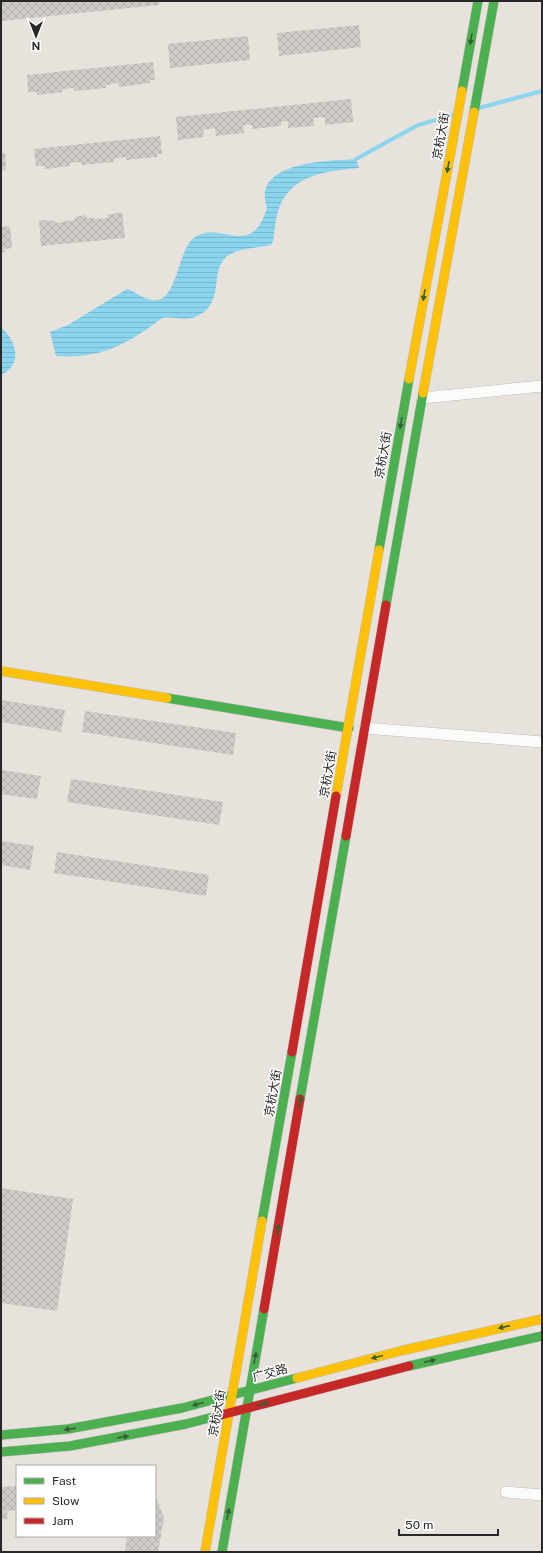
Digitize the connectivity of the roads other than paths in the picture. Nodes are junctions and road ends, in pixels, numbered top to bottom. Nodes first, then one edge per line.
1 (478, 1) edge
2 (494, 1) edge
3 (542, 386) edge
4 (422, 398) junction
5 (1, 671) edge
6 (348, 728) junction
7 (365, 728) junction
8 (542, 742) edge
9 (542, 1319) edge
10 (542, 1336) edge
11 (250, 1391) junction
12 (233, 1395) junction
13 (247, 1408) junction
14 (230, 1413) junction
15 (1, 1435) edge
16 (1, 1452) edge
17 (506, 1492) dead end
18 (542, 1495) edge
19 (205, 1552) edge
20 (222, 1552) edge

1 -> 6 main road, 京杭大街
2 - 4 main road
3 - 4 street
4 - 7 main road
5 - 6 main road
6 - 12 main road, 京杭大街
7 - 8 street
11 -> 7 main road
9 -> 11 main road, 广交路
13 -> 10 main road
11 - 12 main road, 广交路
11 - 13 main road
12 - 14 main road, 京杭大街
12 -> 15 main road, 广交路
13 - 14 main road
20 -> 13 main road
16 -> 14 main road
14 - 19 main road, 京杭大街
17 - 18 street

